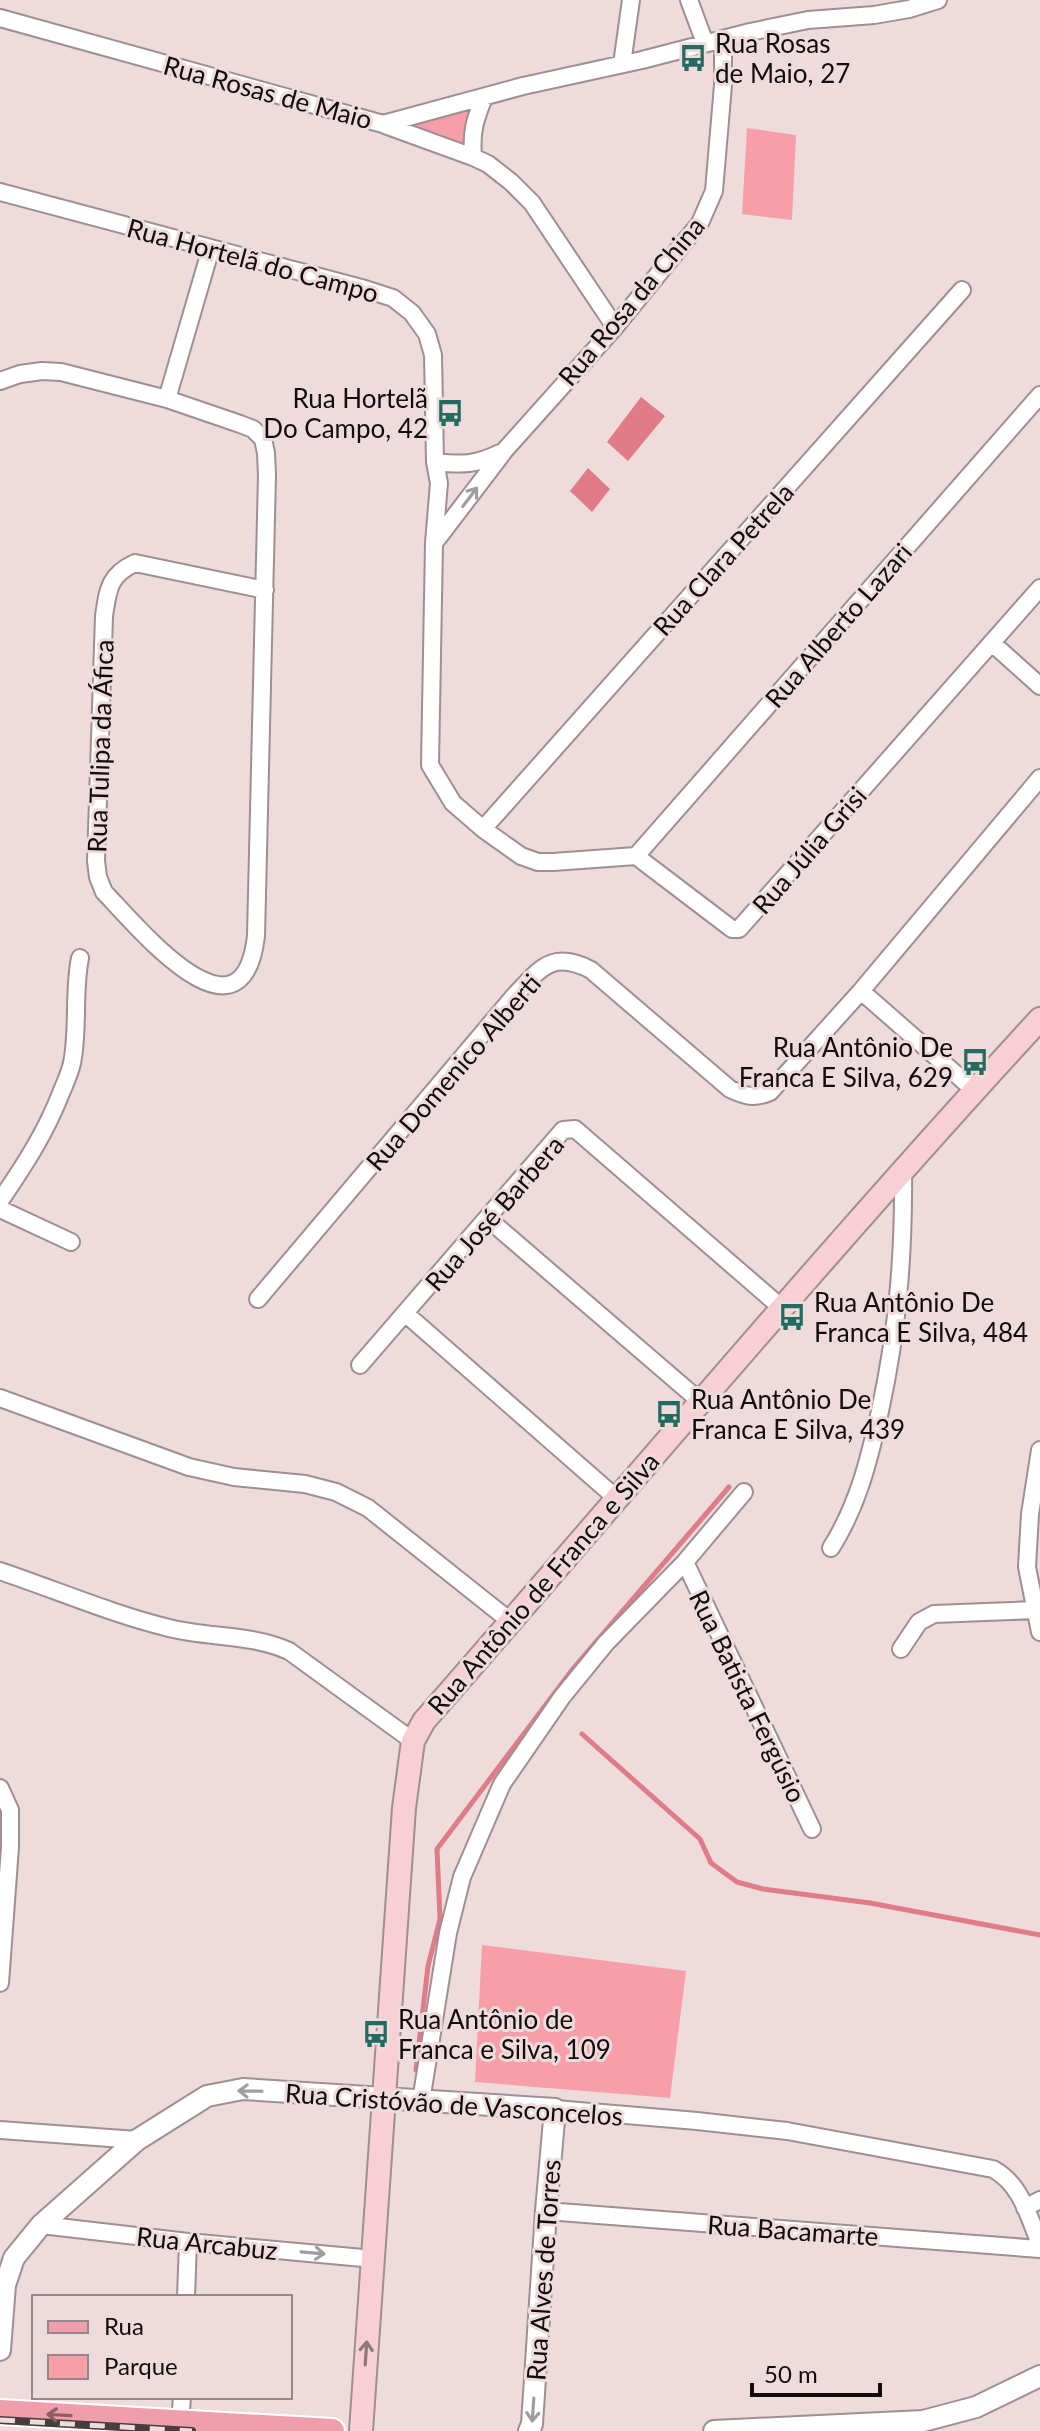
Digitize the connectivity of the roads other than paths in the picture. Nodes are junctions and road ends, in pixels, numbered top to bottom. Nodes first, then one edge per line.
1 (631, 0) edge
2 (689, 0) edge
3 (938, 0) edge
4 (0, 18) edge
5 (723, 39) junction
6 (705, 43) junction
7 (622, 64) junction
8 (484, 97) junction
9 (383, 124) junction
10 (473, 157) junction
11 (0, 192) edge
12 (211, 248) junction
13 (962, 290) dead end
14 (615, 327) junction
15 (0, 381) edge
16 (1040, 395) edge
17 (167, 399) junction
18 (505, 450) junction
19 (435, 462) junction
20 (434, 543) junction
21 (1040, 588) edge
22 (265, 590) junction
23 (992, 643) junction
24 (1040, 686) edge
25 (1040, 778) edge
26 (483, 829) junction
27 (636, 856) junction
28 (80, 958) dead end
29 (861, 991) junction
30 (1040, 1019) edge
31 (974, 1090) junction
32 (903, 1168) junction
33 (0, 1201) edge
34 (0, 1209) edge
35 (487, 1218) junction
36 (71, 1242) dead end
37 (258, 1299) dead end
38 (783, 1309) junction
39 (406, 1314) junction
40 (360, 1365) dead end
41 (0, 1398) edge
42 (701, 1402) junction
43 (1040, 1450) edge
44 (744, 1492) dead end
45 (615, 1497) junction
46 (1035, 1511) edge
47 (831, 1548) dead end
48 (685, 1562) junction
49 (0, 1571) edge
50 (1034, 1610) junction
51 (510, 1621) junction
52 (1040, 1632) edge
53 (901, 1649) dead end
54 (413, 1741) junction
55 (0, 1788) edge
56 (812, 1829) dead end
57 (0, 1983) edge
58 (384, 2099) junction
59 (421, 2101) junction
60 (555, 2109) junction
61 (0, 2130) edge
62 (137, 2140) junction
63 (1033, 2204) edge
64 (546, 2211) junction
65 (41, 2225) junction
66 (188, 2242) junction
67 (1040, 2247) edge
68 (7, 2258) edge
69 (374, 2259) junction
70 (186, 2295) edge
71 (0, 2350) edge
72 (1040, 2376) edge
73 (182, 2399) edge
74 (0, 2412) edge
75 (180, 2422) junction
76 (332, 2431) edge
77 (361, 2431) edge
78 (529, 2431) edge
79 (714, 2431) edge

1 - 7 street
2 - 6 street
3 - 5 street, Rua Rosas de Maio
4 - 9 street, Rua Rosas de Maio
5 - 6 street, Rua Rosas de Maio
5 - 14 street, Rua Rosa da China
6 - 7 street, Rua Rosas de Maio
7 - 8 street, Rua Rosas de Maio
8 - 9 street, Rua Rosas de Maio
8 - 10 street
9 - 10 street
10 - 14 street
11 - 12 street, Rua Hortelã do Campo
12 - 17 street
12 - 19 street, Rua Hortelã do Campo
13 - 26 street, Rua Clara Petrela
14 - 18 street, Rua Rosa da China
15 - 17 street, Rua Tulipa da Áfica
16 - 27 street, Rua Alberto Lazari
17 - 22 street, Rua Tulipa da Áfica
18 - 19 street, Rua Rosa da China
20 -> 18 street, Rua Rosa da China
19 - 20 street, Rua Hortelã do Campo
20 - 26 street
21 - 23 street, Rua Júlia Grisi
22 - 22 street, Rua Tulipa da Áfica
23 - 24 street
23 - 27 street, Rua Júlia Grisi
25 - 29 street, Rua Domenico Alberti
26 - 27 street
28 - 33 street
29 - 31 street
29 - 37 street, Rua Domenico Alberti
30 - 31 main road, Rua Antônio de Franca e Silva
31 - 32 main road, Rua Antônio de Franca e Silva
32 - 38 main road, Rua Antônio de Franca e Silva
32 - 47 street
34 - 36 street
35 - 38 street, Rua José Barbera
35 - 39 street, Rua José Barbera
35 - 42 street
38 - 42 main road, Rua Antônio de Franca e Silva
39 - 40 street, Rua José Barbera
39 - 45 street
41 - 51 street
42 - 45 main road, Rua Antônio de Franca e Silva
43 - 46 street
44 - 48 street
45 - 51 main road, Rua Antônio de Franca e Silva
46 - 50 street
48 - 56 street, Rua Batista Fergúsio
48 - 59 street
49 - 54 street
50 - 52 street
50 - 53 street
51 - 54 main road, Rua Antônio de Franca e Silva
54 - 58 main road, Rua Antônio de Franca e Silva
55 - 57 street
58 - 59 street, Rua Cristóvão de Vasconcelos
58 -> 62 street, Rua Cristóvão de Vasconcelos
58 - 69 main road, Rua Antônio de Franca e Silva
59 - 60 street, Rua Cristóvão de Vasconcelos
60 - 63 street, Rua Cristóvão de Vasconcelos
60 - 64 street, Rua Alves de Torres
61 - 62 street
62 - 65 street, Rua Cristóvão de Vasconcelos
63 - 67 street, Rua Cristóvão de Vasconcelos
64 - 67 street, Rua Bacamarte
64 -> 78 street, Rua Alves de Torres
65 - 66 street, Rua Arcabuz
65 - 68 street, Rua Cristóvão de Vasconcelos
66 -> 69 street, Rua Arcabuz
66 - 70 street
68 - 71 street, Rua Cristóvão de Vasconcelos
77 -> 69 main road, Rua Antônio de Franca e Silva
72 - 79 street
73 - 75 street
75 -> 74 main road
75 - 76 main road

